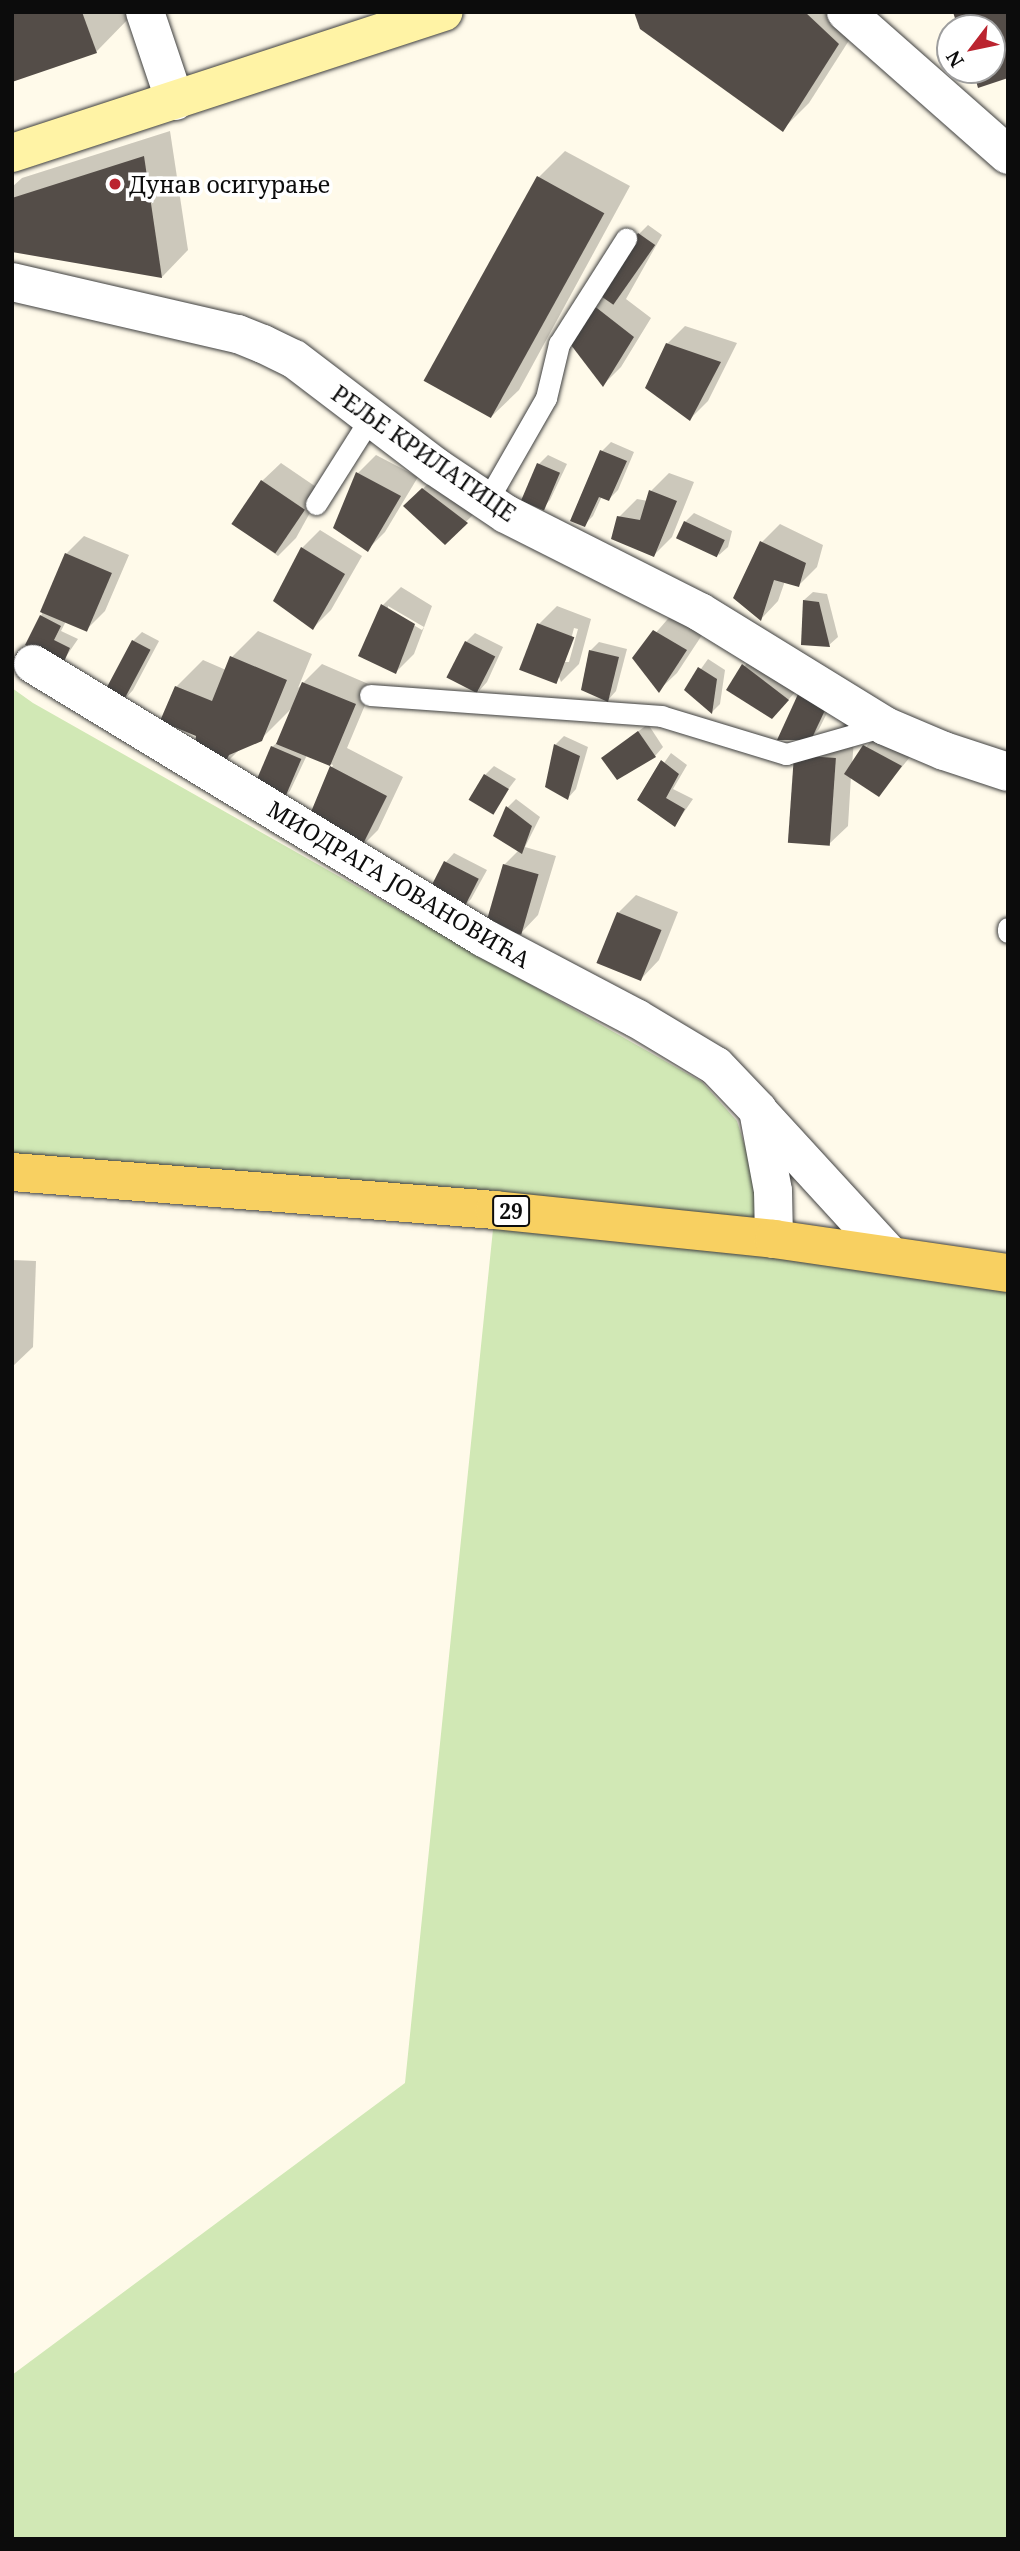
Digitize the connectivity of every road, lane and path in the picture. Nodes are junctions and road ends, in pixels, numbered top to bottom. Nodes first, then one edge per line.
1 (145, 12) edge
2 (444, 12) edge
3 (846, 12) edge
4 (175, 101) junction
5 (12, 153) edge
6 (1008, 155) edge
7 (626, 239) dead end
8 (12, 282) edge
9 (371, 417) junction
10 (487, 501) junction
11 (316, 504) dead end
12 (33, 664) dead end
13 (370, 695) dead end
14 (885, 726) junction
15 (1008, 772) edge
16 (758, 1110) junction
17 (12, 1172) edge
18 (774, 1239) junction
19 (890, 1255) junction
20 (1008, 1273) edge

1 - 4 street
2 - 4 street
3 - 6 street
4 - 5 street
7 - 10 lane
8 - 9 street, РЕЉЕ КРИЛАТИЦЕ
9 - 10 street, РЕЉЕ КРИЛАТИЦЕ
9 - 11 lane
10 - 14 street, РЕЉЕ КРИЛАТИЦЕ
12 - 16 street, МИОДРАГА ЈОВАНОВИЋА
13 - 14 lane
14 - 15 street, РЕЉЕ КРИЛАТИЦЕ
16 - 18 street
16 - 19 street, МИОДРАГА ЈОВАНОВИЋА
17 - 18 main road, 29
18 - 19 main road, 29
19 - 20 main road, 29

